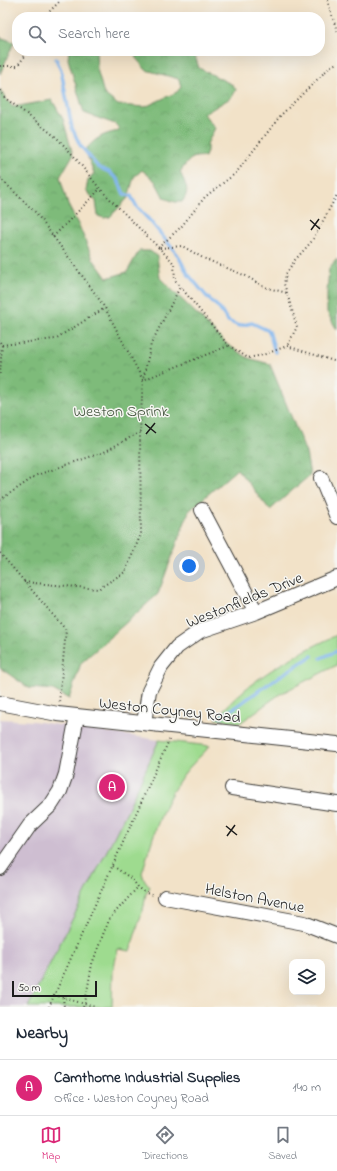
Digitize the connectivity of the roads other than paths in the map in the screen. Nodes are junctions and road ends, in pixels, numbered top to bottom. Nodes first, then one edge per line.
1 (321, 478) dead end
2 (202, 510) dead end
3 (337, 517) edge
4 (337, 578) edge
5 (256, 612) junction
6 (0, 703) edge
7 (77, 716) junction
8 (144, 723) junction
9 (337, 744) edge
10 (232, 788) dead end
11 (337, 804) edge
12 (0, 868) edge
13 (165, 897) road end
14 (337, 936) edge

1 - 3 street
2 - 5 street
4 - 5 street, Westonfields Drive
5 - 8 street, Westonfields Drive
6 - 7 street, Weston Coyney Road
7 - 8 street, Weston Coyney Road
7 - 12 street
8 - 9 street, Weston Coyney Road
10 - 11 street
13 - 14 street, Helston Avenue

